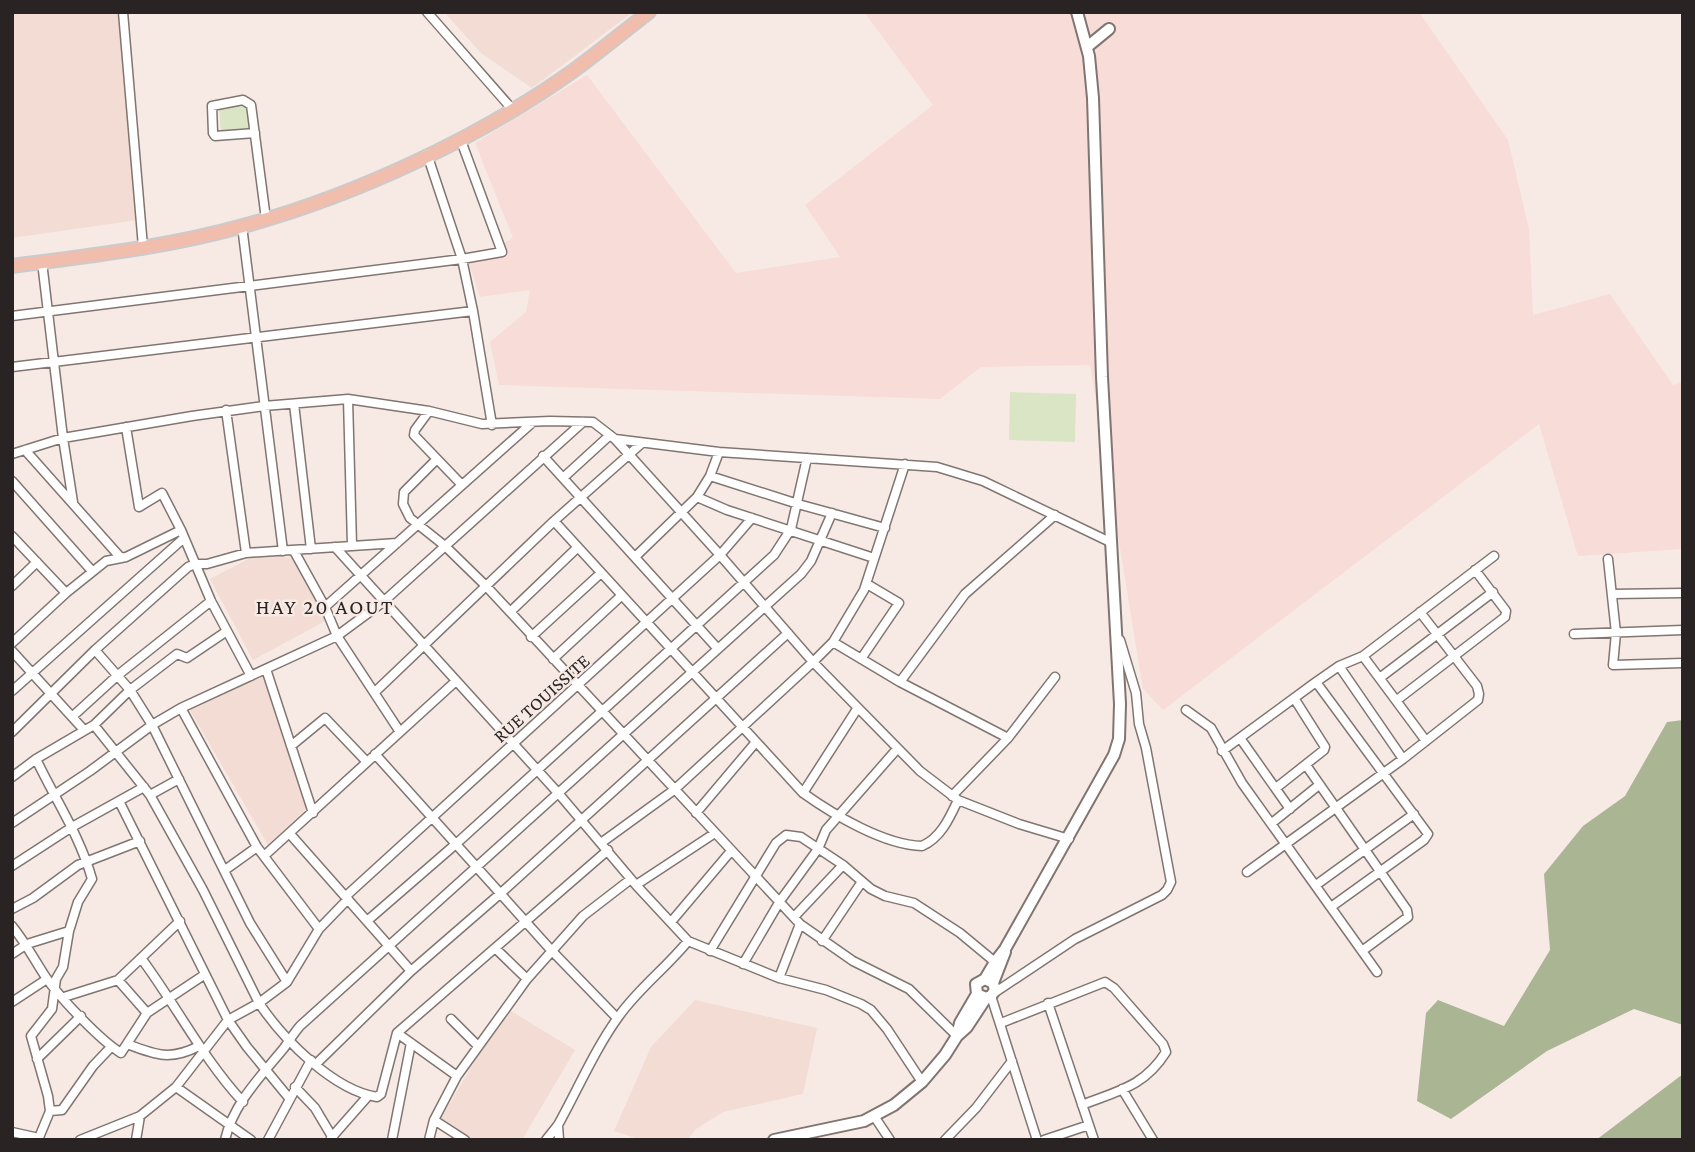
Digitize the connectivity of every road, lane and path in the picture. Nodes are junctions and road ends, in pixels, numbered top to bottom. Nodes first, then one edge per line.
1 (123, 12) edge
2 (427, 12) edge
3 (649, 12) edge
4 (1077, 12) edge
5 (1109, 29) dead end
6 (1087, 47) junction
7 (512, 109) junction
8 (255, 133) junction
9 (460, 138) junction
10 (427, 154) junction
11 (266, 219) junction
12 (242, 226) junction
13 (143, 247) junction
14 (462, 259) junction
15 (41, 262) junction
16 (12, 266) edge
17 (249, 286) junction
18 (48, 311) junction
19 (473, 311) junction
20 (12, 316) edge
21 (256, 337) junction
22 (55, 360) junction
23 (12, 367) edge
24 (348, 399) junction
25 (294, 404) junction
26 (264, 406) junction
27 (226, 410) junction
28 (429, 411) junction
29 (533, 422) junction
30 (583, 422) junction
31 (492, 425) junction
32 (126, 427) junction
33 (612, 437) junction
34 (62, 438) junction
35 (642, 443) junction
36 (25, 450) junction
37 (719, 452) junction
38 (12, 454) edge
39 (629, 455) junction
40 (543, 456) junction
41 (436, 458) junction
42 (807, 458) junction
43 (905, 464) junction
44 (710, 476) junction
45 (563, 478) junction
46 (12, 481) edge
47 (463, 485) junction
48 (581, 497) junction
49 (697, 497) junction
50 (73, 502) junction
51 (798, 504) junction
52 (682, 513) junction
53 (832, 513) junction
54 (1055, 515) junction
55 (752, 518) junction
56 (554, 521) junction
57 (417, 525) junction
58 (885, 528) junction
59 (791, 529) junction
60 (183, 534) junction
61 (12, 536) edge
62 (821, 540) junction
63 (1110, 542) junction
64 (397, 543) junction
65 (352, 545) junction
66 (445, 546) junction
67 (335, 547) junction
68 (578, 547) junction
69 (311, 549) junction
70 (283, 551) junction
71 (294, 551) junction
72 (246, 553) junction
73 (720, 555) junction
74 (635, 556) junction
75 (1494, 556) dead end
76 (121, 558) junction
77 (874, 558) junction
78 (1608, 559) dead end
79 (37, 562) junction
80 (195, 564) junction
81 (1475, 570) junction
82 (92, 571) junction
83 (601, 573) junction
84 (360, 577) junction
85 (744, 584) junction
86 (867, 584) junction
87 (12, 586) edge
88 (486, 586) junction
89 (1493, 592) junction
90 (66, 593) junction
91 (1683, 593) edge
92 (1612, 594) junction
93 (621, 596) junction
94 (211, 600) junction
95 (673, 600) junction
96 (383, 602) junction
97 (325, 607) junction
98 (765, 607) junction
99 (510, 612) junction
100 (1420, 612) junction
101 (647, 623) junction
102 (1115, 624) junction
103 (697, 625) junction
104 (1683, 630) edge
105 (228, 631) junction
106 (788, 633) junction
107 (1616, 633) junction
108 (1437, 634) junction
109 (1574, 634) dead end
110 (337, 636) junction
111 (531, 636) junction
112 (833, 642) junction
113 (12, 643) edge
114 (424, 646) junction
115 (671, 648) junction
116 (718, 649) junction
117 (95, 650) junction
118 (12, 651) edge
119 (1363, 656) junction
120 (1454, 657) junction
121 (553, 659) junction
122 (861, 659) junction
123 (813, 662) junction
124 (1683, 663) edge
125 (1339, 666) junction
126 (265, 668) junction
127 (32, 672) junction
128 (692, 672) junction
129 (118, 675) junction
130 (251, 676) junction
131 (1055, 677) dead end
132 (1381, 677) junction
133 (456, 681) junction
134 (900, 682) junction
135 (1316, 682) junction
136 (579, 685) junction
137 (131, 690) junction
138 (12, 691) edge
139 (374, 692) junction
140 (52, 694) junction
141 (715, 698) junction
142 (1294, 698) junction
143 (1397, 699) junction
144 (181, 708) junction
145 (857, 709) junction
146 (1186, 710) dead end
147 (603, 711) junction
148 (73, 716) junction
149 (94, 725) junction
150 (152, 725) junction
151 (742, 727) junction
152 (85, 730) junction
153 (12, 732) edge
154 (400, 732) junction
155 (624, 734) junction
156 (1007, 738) junction
157 (1240, 738) junction
158 (1426, 741) junction
159 (755, 742) junction
160 (513, 744) junction
161 (291, 746) junction
162 (897, 749) junction
163 (1222, 751) junction
164 (114, 752) junction
165 (375, 754) junction
166 (36, 759) junction
167 (1403, 759) junction
168 (647, 760) junction
169 (366, 761) junction
170 (1306, 765) junction
171 (537, 771) junction
172 (1383, 773) junction
173 (12, 777) edge
174 (179, 779) junction
175 (1320, 785) junction
176 (144, 787) junction
177 (1276, 788) junction
178 (674, 790) junction
179 (803, 793) junction
180 (559, 794) junction
181 (150, 795) junction
182 (54, 796) junction
183 (955, 798) junction
184 (120, 801) junction
185 (1290, 808) junction
186 (1335, 808) junction
187 (313, 813) junction
188 (696, 813) junction
189 (838, 814) junction
190 (1414, 814) junction
191 (432, 817) junction
192 (580, 819) junction
193 (12, 823) edge
194 (1272, 824) junction
195 (72, 827) junction
196 (715, 833) junction
197 (290, 834) junction
198 (1069, 839) junction
199 (140, 841) junction
200 (457, 843) junction
201 (601, 843) junction
202 (1285, 844) junction
203 (257, 846) junction
204 (818, 849) junction
205 (608, 850) junction
206 (1366, 850) junction
207 (731, 851) junction
208 (264, 856) junction
209 (87, 860) junction
210 (13, 864) edge
211 (843, 865) junction
212 (478, 867) junction
213 (225, 870) junction
214 (1247, 872) dead end
215 (1380, 872) junction
216 (755, 875) junction
217 (634, 882) junction
218 (861, 883) junction
219 (1316, 886) junction
220 (501, 893) junction
221 (347, 898) junction
222 (780, 901) junction
223 (1331, 907) junction
224 (12, 909) edge
225 (797, 920) junction
226 (180, 921) junction
227 (367, 921) junction
228 (527, 922) junction
229 (671, 922) junction
230 (12, 926) edge
231 (319, 929) junction
232 (69, 931) junction
233 (688, 941) junction
234 (822, 941) junction
235 (27, 944) junction
236 (389, 945) junction
237 (495, 948) junction
238 (1005, 949) junction
239 (551, 950) junction
240 (710, 951) junction
241 (1362, 951) junction
242 (12, 954) edge
243 (141, 958) junction
244 (995, 962) junction
245 (743, 964) junction
246 (411, 971) junction
247 (1377, 972) dead end
248 (204, 975) junction
249 (47, 978) junction
250 (779, 978) junction
251 (527, 979) junction
252 (118, 980) junction
253 (287, 982) junction
254 (54, 987) junction
255 (988, 991) junction
256 (64, 997) junction
257 (169, 997) junction
258 (12, 1002) edge
259 (259, 1003) junction
260 (1048, 1003) junction
261 (147, 1013) junction
262 (81, 1016) junction
263 (617, 1018) junction
264 (451, 1019) dead end
265 (228, 1020) junction
266 (1000, 1023) junction
267 (397, 1033) junction
268 (957, 1036) junction
269 (289, 1040) junction
270 (411, 1043) junction
271 (127, 1044) junction
272 (478, 1046) junction
273 (111, 1047) junction
274 (202, 1049) junction
275 (37, 1059) junction
276 (1013, 1061) junction
277 (314, 1062) junction
278 (264, 1069) junction
279 (457, 1076) junction
280 (922, 1082) junction
281 (176, 1087) junction
282 (296, 1087) junction
283 (1122, 1089) junction
284 (368, 1096) junction
285 (289, 1098) junction
286 (243, 1102) junction
287 (1082, 1105) junction
288 (50, 1111) junction
289 (140, 1116) junction
290 (874, 1116) junction
291 (434, 1120) junction
292 (229, 1124) junction
293 (558, 1125) junction
294 (1089, 1125) junction
295 (12, 1132) edge
296 (102, 1136) edge
297 (38, 1139) edge
298 (332, 1139) edge
299 (80, 1140) edge
300 (136, 1140) edge
301 (225, 1140) edge
302 (251, 1140) edge
303 (268, 1140) edge
304 (392, 1140) edge
305 (429, 1140) edge
306 (465, 1140) edge
307 (547, 1140) edge
308 (559, 1140) edge
309 (774, 1140) edge
310 (890, 1140) edge
311 (945, 1140) edge
312 (1037, 1140) edge
313 (1044, 1140) edge
314 (1094, 1140) edge
315 (1153, 1140) edge

1 - 13 street
2 - 7 street
3 - 7 main road
4 - 6 main road
5 - 6 main road
6 - 63 main road
7 - 9 main road
8 - 8 street
8 - 11 street
9 - 10 main road
9 - 14 street
10 - 11 main road
10 - 14 street
11 - 12 main road
12 - 13 main road
12 - 17 street
13 - 15 main road
14 - 17 street
14 - 19 street
15 - 16 main road
15 - 18 street
17 - 18 street
17 - 21 street
18 - 20 street
18 - 22 street
19 - 21 street
19 - 31 street
21 - 22 street
21 - 26 street
22 - 23 street
22 - 34 street
24 - 25 street
24 - 28 street
24 - 65 street
25 - 26 street
25 - 69 street
26 - 27 street
26 - 70 street
27 - 32 street
27 - 72 street
28 - 31 street
28 - 41 street
29 - 30 street
29 - 31 street
29 - 47 street
30 - 33 street
30 - 40 street
32 - 34 street
32 - 60 street
33 - 35 street
33 - 39 street
33 - 45 street
34 - 36 street
34 - 50 street
35 - 37 street
35 - 39 street
36 - 38 street
36 - 50 street
37 - 42 street
37 - 44 street
39 - 48 street
39 - 52 street
40 - 45 street
40 - 66 street
41 - 47 street
41 - 57 street
42 - 43 street
42 - 51 street
43 - 54 street
43 - 58 street
44 - 49 street
44 - 51 street
45 - 48 street
46 - 82 street
47 - 57 street
48 - 56 street
48 - 74 street
49 - 52 street
49 - 55 street
50 - 76 street
51 - 53 street
51 - 59 street
52 - 73 street
52 - 74 street
53 - 58 street
53 - 62 street
54 - 63 street
54 - 134 street
55 - 59 street
55 - 73 street, RUE TOUISSITE
56 - 68 street
56 - 88 street
57 - 64 street
57 - 66 street
58 - 77 street
59 - 62 street
59 - 85 street
60 - 76 street
60 - 80 street
60 - 127 street
61 - 79 street
62 - 77 street
62 - 98 street
63 - 102 main road
64 - 65 street
64 - 84 street
65 - 67 street
66 - 88 street
66 - 96 street
67 - 69 street
67 - 84 street
68 - 83 street
68 - 99 street
69 - 71 street
70 - 71 street
70 - 72 street
71 - 97 street
72 - 80 street
73 - 85 street
73 - 95 street, RUE TOUISSITE
74 - 95 street
75 - 81 street
76 - 82 street
77 - 86 street
78 - 92 street
79 - 87 street
79 - 90 street
80 - 94 street
80 - 117 street
81 - 89 street
81 - 100 street
82 - 90 street
83 - 93 street
83 - 111 street
84 - 96 street
84 - 97 street
85 - 98 street
85 - 103 street
86 - 112 street
86 - 122 street
88 - 99 street
88 - 114 street
89 - 108 street
89 - 120 street
90 - 113 street
91 - 92 street
92 - 107 street
93 - 101 street
93 - 121 street
94 - 105 street
94 - 129 street
95 - 101 street, RUE TOUISSITE
95 - 103 street
96 - 110 street
96 - 114 street
97 - 110 street
98 - 106 street
98 - 116 street
99 - 111 street
100 - 108 street
100 - 119 street
101 - 115 street
101 - 136 street, RUE TOUISSITE
102 - 198 main road
102 - 255 street
103 - 115 street
103 - 116 street
104 - 107 street
105 - 130 street
105 - 137 street
106 - 123 street
106 - 141 street
107 - 109 street
107 - 124 street
108 - 120 street
108 - 132 street
110 - 126 street
110 - 139 street
111 - 121 street
112 - 122 street
112 - 123 street
114 - 133 street
114 - 139 street
115 - 128 street
115 - 147 street
116 - 128 street
117 - 129 street
117 - 140 street
118 - 127 street
119 - 125 street
119 - 132 street
120 - 143 street
120 - 158 street
121 - 136 street
122 - 134 street
123 - 145 street
123 - 151 street
125 - 135 street
125 - 167 street
126 - 130 street
126 - 161 street
127 - 138 street
127 - 140 street
128 - 141 street
128 - 155 street
129 - 137 street
129 - 148 street
130 - 144 street
131 - 156 street
132 - 143 street
133 - 154 street
133 - 160 street
134 - 156 street
135 - 142 street
135 - 172 street
136 - 147 street
136 - 160 street, RUE TOUISSITE
137 - 149 street
137 - 150 street
139 - 154 street
140 - 148 street
140 - 153 street
141 - 151 street
141 - 168 street
142 - 157 street
142 - 170 street
143 - 158 street
144 - 150 street
144 - 203 street
145 - 162 street
145 - 179 street
146 - 163 street
147 - 155 street
147 - 171 street
148 - 152 street
149 - 152 street
149 - 164 street
150 - 164 street
150 - 174 street
151 - 159 street
151 - 178 street
152 - 166 street
154 - 165 street
155 - 168 street
155 - 180 street
156 - 183 street
157 - 163 street
157 - 177 street
158 - 167 street
159 - 179 street
159 - 188 street
160 - 171 street
160 - 191 street, RUE TOUISSITE
161 - 169 street
161 - 187 street
162 - 183 street
162 - 189 street
163 - 194 street
164 - 176 street
164 - 182 street
165 - 169 street
165 - 191 street
166 - 173 street
166 - 182 street
167 - 172 street
168 - 178 street
168 - 192 street
169 - 187 street
170 - 175 street
170 - 177 street
171 - 180 street
171 - 200 street
172 - 186 street
172 - 190 street
174 - 181 street
174 - 213 street
175 - 185 street
175 - 186 street
176 - 181 street
176 - 184 street
177 - 185 street
178 - 188 street
178 - 201 street
179 - 189 street
180 - 192 street
180 - 212 street
181 - 259 street
182 - 193 street
182 - 195 street
183 - 189 street
183 - 198 street
184 - 195 street
184 - 199 street
185 - 194 street
186 - 202 street
186 - 206 street
187 - 197 street
188 - 196 street
189 - 204 street
190 - 206 street
190 - 215 street
191 - 200 street
191 - 221 street, RUE TOUISSITE
192 - 201 street
192 - 220 street
194 - 202 street
195 - 209 street
195 - 210 street
196 - 207 street
196 - 217 street
197 - 208 street
197 - 221 street
198 - 238 main road
199 - 209 street
199 - 226 street
200 - 212 street
200 - 227 street
201 - 205 street
202 - 214 street
202 - 219 street
203 - 208 street
203 - 213 street
204 - 211 street
204 - 216 street
204 - 222 street
205 - 217 street
205 - 228 street
206 - 215 street
206 - 219 street
207 - 216 street
207 - 229 street
208 - 231 street
209 - 224 street
209 - 232 street
211 - 218 street
211 - 225 street
212 - 220 street
212 - 236 street
213 - 253 street
215 - 223 street
215 - 241 street
216 - 222 street
216 - 240 street
217 - 229 street
217 - 239 street
218 - 234 street
218 - 244 street
219 - 223 street
220 - 228 street
220 - 246 street
221 - 227 street
221 - 231 street, RUE TOUISSITE
222 - 225 street
222 - 245 street
223 - 241 street
225 - 234 street
225 - 250 street
226 - 243 street
226 - 248 street
227 - 236 street
228 - 237 street
228 - 239 street
229 - 233 street
230 - 235 street
231 - 253 street, RUE TOUISSITE
232 - 235 street
232 - 254 street
233 - 240 street
233 - 263 street
234 - 268 street
235 - 242 street
235 - 249 street
236 - 246 street
236 - 269 street
237 - 251 street
237 - 267 street
238 - 244 main road
238 - 255 main road
239 - 251 street
239 - 263 street
240 - 245 street
241 - 247 street
243 - 252 street
243 - 257 street
244 - 255 main road
245 - 250 street
246 - 277 street
248 - 257 street
248 - 265 street
249 - 254 street
249 - 258 street
250 - 280 street
251 - 272 street
252 - 256 street
252 - 261 street
253 - 259 street
254 - 256 street
254 - 275 street
255 - 266 street
255 - 268 main road
256 - 262 street
257 - 261 street
257 - 274 street
259 - 265 street
259 - 269 street
260 - 266 street
260 - 283 street
260 - 287 street
261 - 271 street
262 - 273 street
262 - 275 street
263 - 293 street
264 - 272 street
265 - 274 street
265 - 278 street
266 - 276 street
267 - 270 street
267 - 284 street
268 - 280 main road
269 - 277 street
269 - 278 street
270 - 279 street
270 - 304 street
271 - 273 street
271 - 274 street
272 - 279 street
273 - 288 street
274 - 281 street
274 - 286 street
275 - 288 street
276 - 311 street
276 - 312 street
277 - 282 street
277 - 284 street
278 - 285 street
278 - 286 street
279 - 291 street
280 - 290 main road
281 - 289 street
281 - 292 street
282 - 285 street
282 - 298 street
283 - 287 street
283 - 315 street
284 - 298 street
285 - 303 street
286 - 292 street
287 - 294 street
288 - 297 street
289 - 296 street
289 - 300 street
290 - 309 main road
290 - 310 street
291 - 305 street
291 - 306 street
292 - 301 street
292 - 302 street
293 - 307 street
293 - 308 street
294 - 313 street
294 - 314 street
295 - 297 street
296 - 299 street

